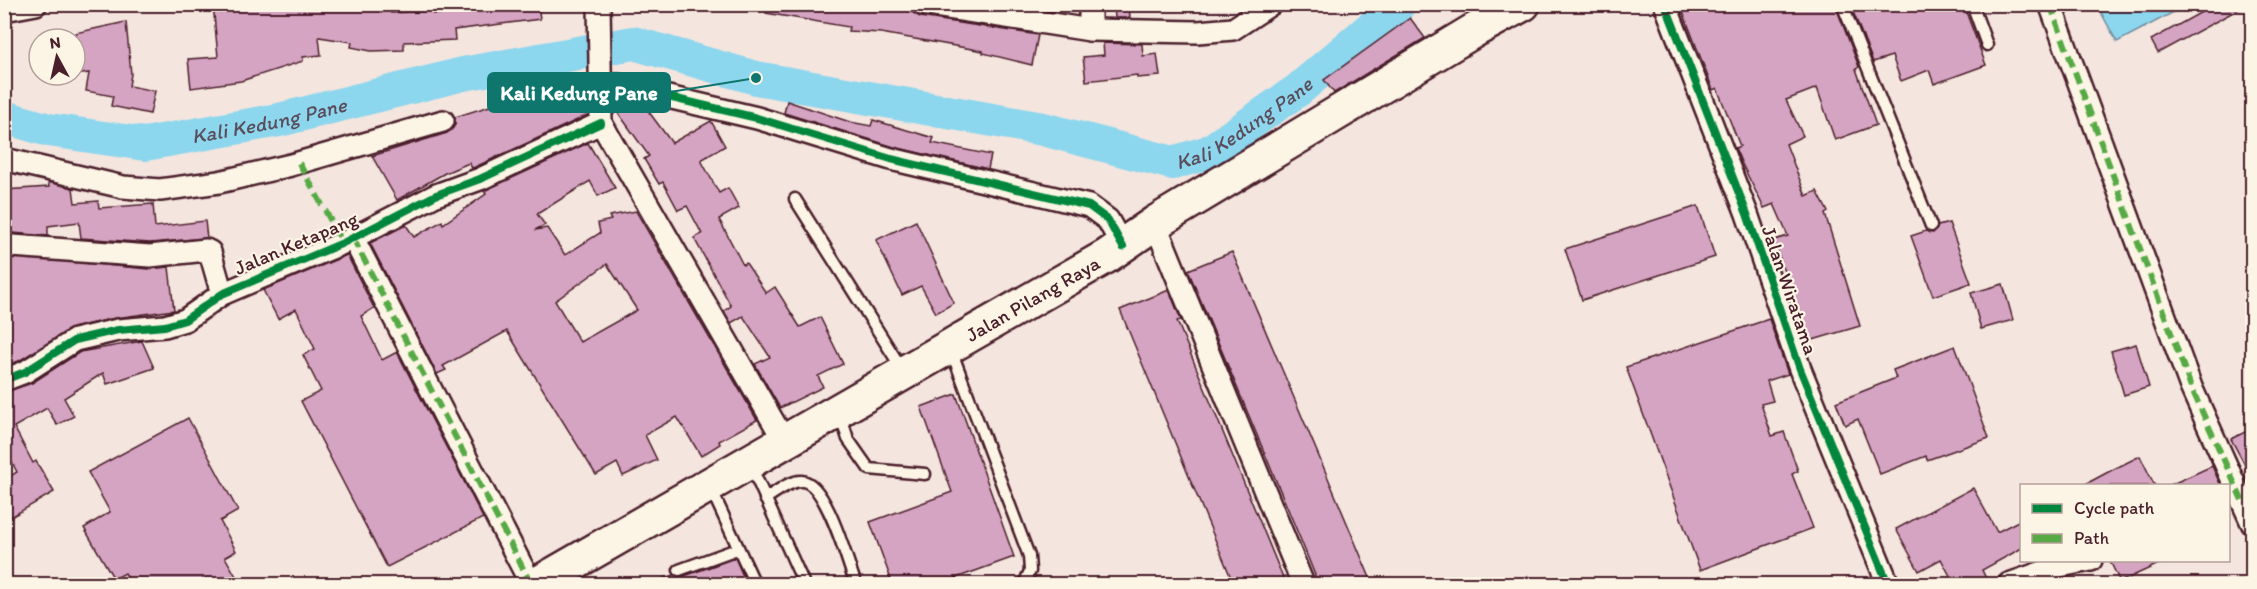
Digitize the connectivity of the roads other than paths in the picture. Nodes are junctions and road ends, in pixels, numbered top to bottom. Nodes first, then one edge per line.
1 (922, 4) edge
2 (1090, 4) edge
3 (1271, 4) edge
4 (1523, 4) edge
5 (1665, 4) edge
6 (1842, 4) edge
7 (1972, 4) edge
8 (2049, 4) edge
9 (599, 9) edge
10 (1090, 30) junction
11 (1987, 45) dead end
12 (600, 76) junction
13 (443, 121) dead end
14 (601, 123) junction
15 (4, 159) edge
16 (795, 199) dead end
17 (1155, 222) junction
18 (1930, 226) dead end
19 (352, 238) junction
20 (12, 246) dead end
21 (1123, 247) junction
22 (222, 294) junction
23 (950, 347) junction
24 (905, 373) junction
25 (4, 381) edge
26 (839, 411) junction
27 (785, 442) junction
28 (749, 463) junction
29 (924, 474) dead end
30 (710, 486) junction
31 (765, 499) junction
32 (2241, 501) edge
33 (2253, 523) edge
34 (737, 549) junction
35 (2085, 562) edge
36 (679, 570) dead end
37 (546, 582) edge
38 (855, 582) dead end
39 (755, 585) edge
40 (804, 585) edge
41 (1024, 585) edge
42 (1303, 585) edge
43 (1888, 585) edge
44 (2009, 585) edge

1 - 10 street
2 - 10 street
3 - 10 street
4 - 17 highway, Jalan Pilang Raya
5 - 43 street, Jalan Wiratama
6 - 18 lane
7 - 11 lane
8 - 32 street
9 - 12 street
12 - 14 street
12 - 21 street
13 - 15 street
14 - 19 street, Jalan Ketapang
14 - 27 street
16 - 24 lane
17 - 21 highway, Jalan Pilang Raya
17 - 42 street
19 - 22 street, Jalan Ketapang
19 - 37 street
20 - 22 street
21 - 23 highway, Jalan Pilang Raya
22 - 25 street, Jalan Ketapang
23 - 24 highway, Jalan Pilang Raya
23 - 41 lane
24 - 26 highway, Jalan Pilang Raya
26 - 27 highway, Jalan Pilang Raya
26 - 29 lane
27 - 28 highway, Jalan Pilang Raya
28 - 30 highway, Jalan Pilang Raya
28 - 31 lane
30 - 34 lane
30 - 37 highway, Jalan Pilang Raya
31 - 38 lane
31 - 40 lane
32 - 33 street
34 - 36 lane
34 - 39 lane
35 - 44 street

